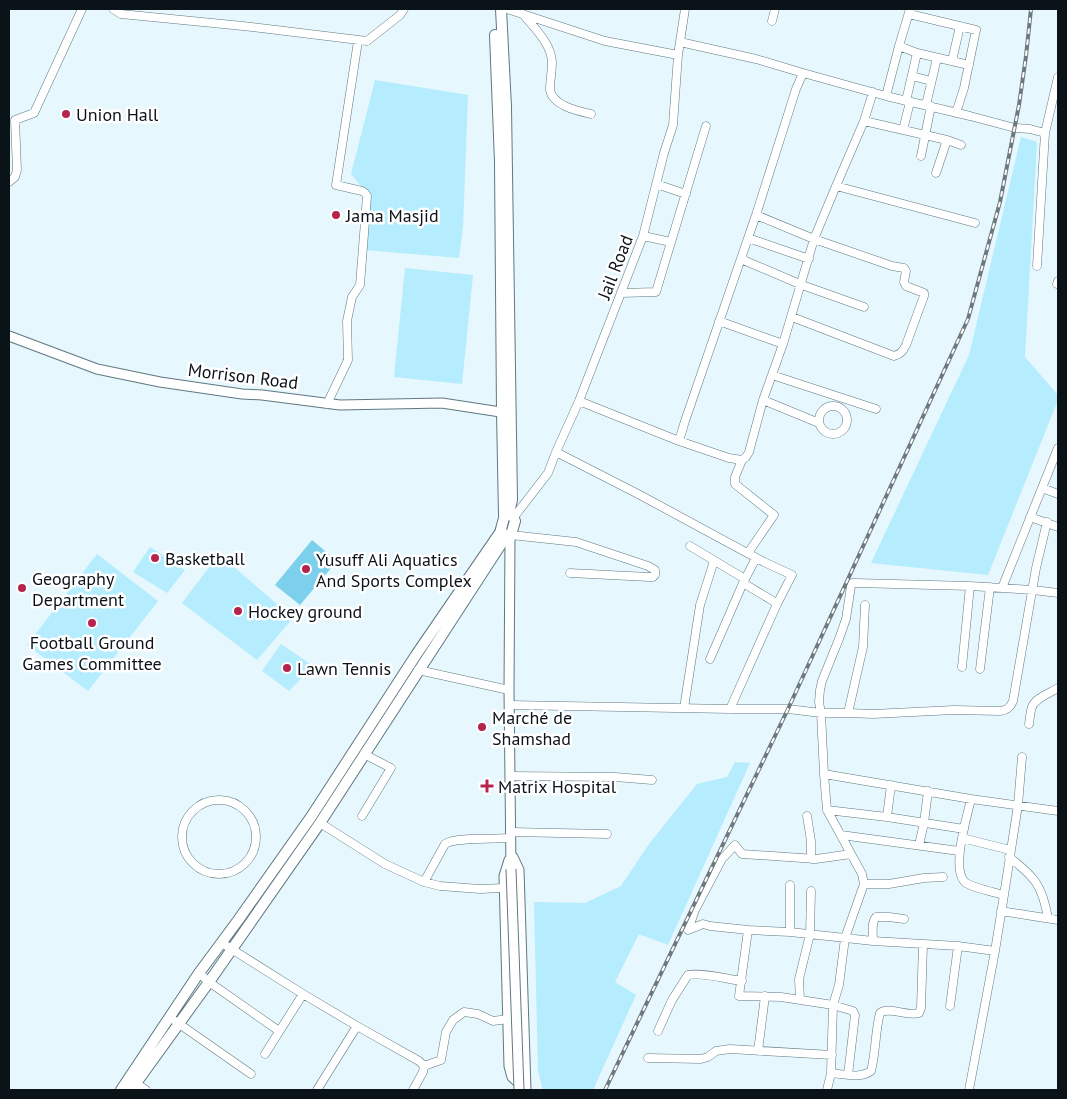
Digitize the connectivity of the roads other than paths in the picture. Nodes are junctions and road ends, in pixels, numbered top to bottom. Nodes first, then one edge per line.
1 (82, 9) edge
2 (113, 9) edge
3 (404, 9) edge
4 (494, 9) edge
5 (501, 9) edge
6 (507, 9) edge
7 (685, 9) edge
8 (775, 9) edge
9 (910, 11) edge
10 (522, 14) junction
11 (772, 21) dead end
12 (960, 26) junction
13 (358, 41) junction
14 (680, 42) junction
15 (899, 46) junction
16 (917, 53) junction
17 (678, 55) junction
18 (937, 58) junction
19 (952, 61) junction
20 (968, 65) junction
21 (803, 73) junction
22 (912, 76) junction
23 (1058, 77) edge
24 (932, 81) junction
25 (873, 92) junction
26 (886, 96) junction
27 (908, 102) junction
28 (928, 106) junction
29 (956, 113) junction
30 (591, 114) dead end
31 (864, 121) junction
32 (706, 126) dead end
33 (903, 130) junction
34 (1045, 133) junction
35 (925, 135) junction
36 (947, 140) junction
37 (961, 145) dead end
38 (921, 156) dead end
39 (936, 173) dead end
40 (9, 182) edge
41 (656, 184) junction
42 (836, 186) junction
43 (686, 194) junction
44 (756, 215) junction
45 (975, 223) dead end
46 (643, 236) junction
47 (748, 238) junction
48 (814, 239) junction
49 (671, 242) junction
50 (741, 259) junction
51 (809, 259) junction
52 (1037, 266) dead end
53 (802, 285) junction
54 (621, 293) junction
55 (864, 307) dead end
56 (792, 317) junction
57 (719, 322) junction
58 (9, 336) edge
59 (783, 344) junction
60 (772, 374) junction
61 (763, 400) junction
62 (580, 401) junction
63 (327, 404) junction
64 (876, 410) dead end
65 (506, 413) junction
66 (819, 423) dead end
67 (679, 441) junction
68 (1058, 448) edge
69 (556, 452) junction
70 (742, 460) junction
71 (1042, 488) junction
72 (1058, 494) edge
73 (509, 516) junction
74 (1030, 517) junction
75 (1047, 522) junction
76 (1058, 527) edge
77 (507, 535) junction
78 (690, 546) dead end
79 (748, 553) junction
80 (756, 558) junction
81 (714, 561) junction
82 (570, 573) dead end
83 (744, 581) junction
84 (970, 586) junction
85 (990, 587) junction
86 (1002, 588) junction
87 (1033, 590) junction
88 (1058, 593) edge
89 (777, 604) junction
90 (865, 605) dead end
91 (710, 659) dead end
92 (962, 667) dead end
93 (980, 668) dead end
94 (418, 670) junction
95 (1058, 688) edge
96 (509, 690) junction
97 (510, 705) junction
98 (684, 708) junction
99 (730, 709) junction
100 (821, 713) junction
101 (848, 714) junction
102 (1029, 724) dead end
103 (364, 754) junction
104 (1022, 757) dead end
105 (824, 774) junction
106 (511, 776) junction
107 (652, 780) dead end
108 (891, 784) junction
109 (928, 791) junction
110 (971, 799) junction
111 (206, 803) joint
112 (1018, 805) junction
113 (827, 810) junction
114 (1058, 811) edge
115 (362, 816) dead end
116 (807, 816) dead end
117 (887, 817) junction
118 (320, 823) junction
119 (924, 823) junction
120 (964, 828) junction
121 (607, 834) dead end
122 (511, 835) junction
123 (841, 835) junction
124 (962, 838) junction
125 (919, 845) junction
126 (960, 851) junction
127 (511, 852) junction
128 (1010, 853) junction
129 (851, 854) junction
130 (812, 859) junction
131 (943, 877) dead end
132 (424, 882) junction
133 (864, 884) junction
134 (790, 885) dead end
135 (504, 888) junction
136 (811, 891) dead end
137 (1004, 895) junction
138 (1001, 910) junction
139 (1048, 918) junction
140 (904, 919) dead end
141 (1058, 920) edge
142 (748, 930) junction
143 (790, 932) junction
144 (810, 934) junction
145 (845, 938) junction
146 (873, 940) junction
147 (222, 943) junction
148 (923, 944) junction
149 (958, 946) junction
150 (232, 949) junction
151 (995, 951) junction
152 (199, 973) junction
153 (742, 980) junction
154 (209, 982) junction
155 (303, 994) junction
156 (765, 996) junction
157 (800, 1000) junction
158 (834, 1005) junction
159 (950, 1006) dead end
160 (170, 1018) junction
161 (508, 1019) junction
162 (179, 1024) junction
163 (357, 1026) junction
164 (279, 1031) junction
165 (658, 1031) dead end
166 (758, 1051) junction
167 (265, 1054) dead end
168 (832, 1055) junction
169 (648, 1058) dead end
170 (424, 1066) junction
171 (831, 1073) junction
172 (251, 1074) dead end
173 (848, 1074) junction
174 (134, 1086) edge
175 (121, 1090) edge
176 (146, 1090) edge
177 (317, 1090) edge
178 (413, 1090) edge
179 (520, 1090) edge
180 (526, 1090) edge
181 (827, 1090) edge
182 (969, 1090) edge

1 - 40 street
2 - 13 street
3 - 13 street
4 - 65 main road
5 - 65 main road
6 - 10 street
7 - 14 street, Jail Road
8 - 11 street
9 - 12 street
9 - 15 street
10 - 17 street
10 - 30 street
12 - 19 street
12 - 20 street
13 - 63 street
14 - 17 street, Jail Road
14 - 21 street
15 - 16 street
15 - 26 street
16 - 18 street
16 - 22 street
17 - 41 street, Jail Road
18 - 19 street
18 - 24 street
19 - 20 street
20 - 29 street
21 - 25 street
21 - 44 street
22 - 24 street
22 - 27 street
23 - 34 street
24 - 28 street
25 - 26 street
25 - 31 street
26 - 27 street
27 - 28 street
27 - 33 street
28 - 29 street
28 - 35 street
29 - 34 street
31 - 33 street
31 - 42 street
32 - 43 street
33 - 35 street
34 - 52 street
35 - 36 street
35 - 38 street
36 - 37 street
36 - 39 street
41 - 43 street
41 - 46 street, Jail Road
42 - 45 street
42 - 48 street
43 - 49 street
44 - 47 street
44 - 48 street
46 - 49 street
46 - 54 street, Jail Road
47 - 50 street
47 - 51 street
48 - 51 street
48 - 56 street
49 - 54 street
50 - 53 street
50 - 57 street
51 - 53 street
53 - 55 street
53 - 56 street
54 - 62 street, Jail Road
56 - 59 street
57 - 59 street
57 - 67 street
58 - 63 street, Morrison Road
59 - 60 street
60 - 61 street
60 - 64 street
61 - 66 street
61 - 70 street
62 - 67 street
62 - 69 street, Jail Road
63 - 65 street, Morrison Road
65 - 73 main road
67 - 70 street
68 - 71 street
69 - 73 street, Jail Road
69 - 79 street
70 - 79 street
71 - 72 street
71 - 74 street
73 - 77 main road
74 - 75 street
74 - 86 street
75 - 76 street
75 - 87 street
77 - 82 street
77 - 94 main road
77 - 96 street
77 - 147 main road
78 - 81 street
79 - 80 street
80 - 83 street
80 - 89 street
81 - 83 street
81 - 98 street
83 - 89 street
83 - 91 street
84 - 85 street
84 - 92 street
84 - 100 street
85 - 86 street
85 - 93 street
86 - 87 street
87 - 88 street
87 - 101 street
89 - 99 street
90 - 101 street
94 - 96 street
94 - 103 main road
95 - 102 street
96 - 97 street
97 - 98 street
97 - 106 street
98 - 99 street
99 - 100 street
100 - 101 street
100 - 105 street
103 - 115 street
103 - 118 main road
104 - 112 street
105 - 108 street
105 - 113 street
106 - 107 street
106 - 122 street
108 - 109 street
108 - 117 street
109 - 110 street
109 - 119 street
110 - 112 street
110 - 120 street
111 - 111 street
112 - 114 street
112 - 128 street
113 - 117 street
113 - 123 street
116 - 130 street
117 - 119 street
118 - 132 street
118 - 150 main road
119 - 120 street
119 - 125 street
120 - 124 street
121 - 122 street
122 - 127 street
122 - 132 street
123 - 125 street
123 - 129 street
124 - 126 street
124 - 128 street
125 - 126 street
126 - 137 street
127 - 135 street
127 - 179 street, bridge
127 - 180 street
128 - 137 street
128 - 139 street
129 - 130 street
129 - 133 street
130 - 142 street
131 - 133 street
132 - 135 street
133 - 145 street
134 - 143 street
135 - 161 street
136 - 144 street
137 - 138 street
138 - 139 street
138 - 151 street
139 - 141 street
140 - 146 street
142 - 143 street
142 - 153 street
143 - 144 street
144 - 145 street
144 - 157 street
145 - 146 street
145 - 158 street
146 - 148 street
147 - 150 street
147 - 152 main road
148 - 149 street
148 - 173 street
149 - 151 street
149 - 159 street
150 - 154 main road
150 - 155 street
151 - 182 street
152 - 154 street
152 - 160 main road
153 - 156 street
153 - 165 street
154 - 162 main road
154 - 164 street
155 - 163 street
155 - 164 street
156 - 157 street
156 - 166 street
157 - 158 street
158 - 168 street
158 - 173 street
160 - 162 street
160 - 175 main road
161 - 170 street
161 - 180 street
162 - 172 street
162 - 174 main road
163 - 170 street
163 - 177 street
164 - 167 street
166 - 168 street
166 - 169 street
168 - 171 street
170 - 178 street
171 - 173 street
171 - 181 street
174 - 176 street

